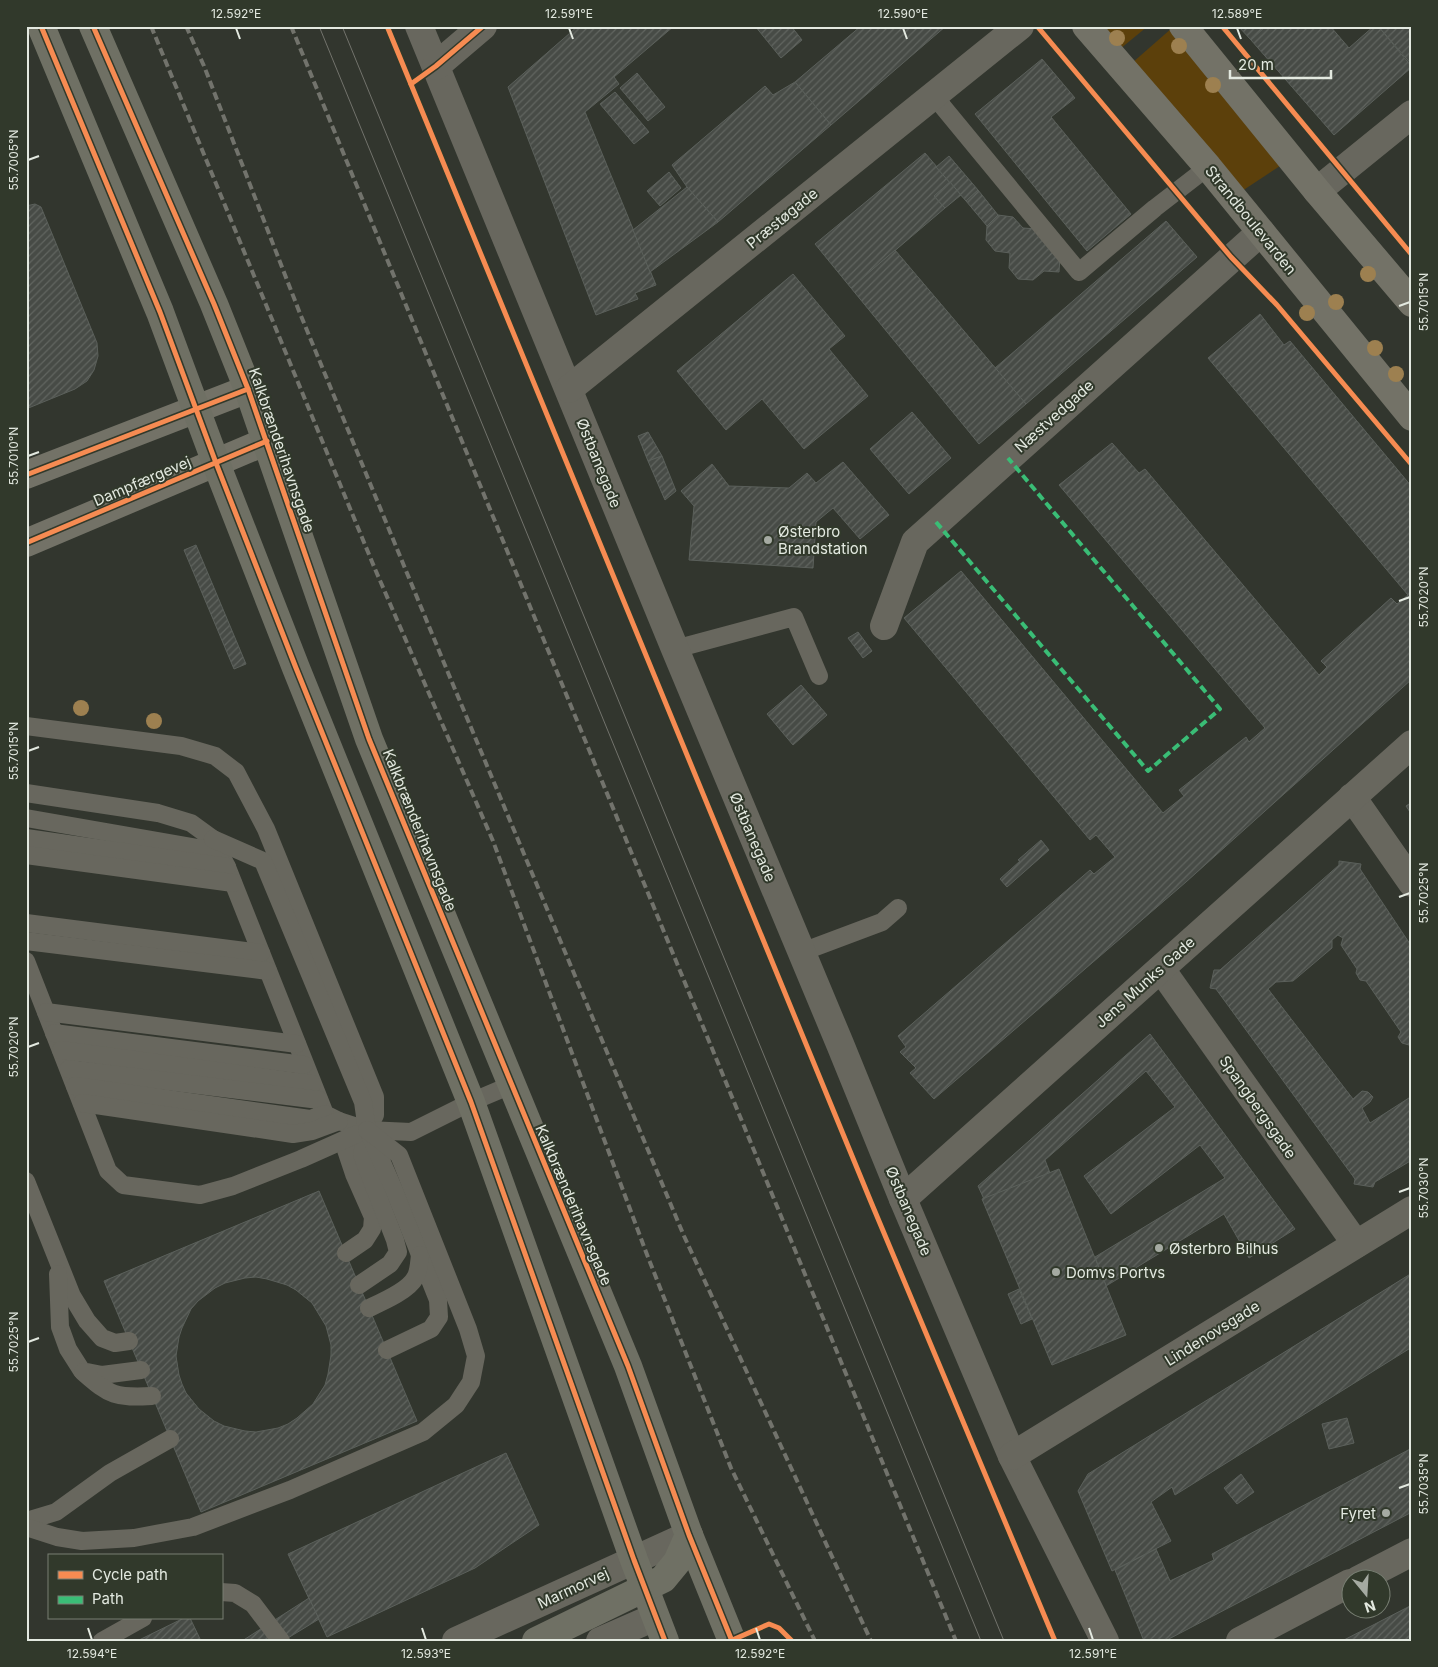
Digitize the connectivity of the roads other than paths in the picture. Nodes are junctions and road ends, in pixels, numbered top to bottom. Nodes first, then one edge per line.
1 (41, 26) edge
2 (93, 26) edge
3 (419, 26) edge
4 (483, 26) edge
5 (1020, 26) edge
6 (1086, 26) edge
7 (1183, 26) edge
8 (436, 66) junction
9 (934, 96) junction
10 (1412, 114) edge
11 (1208, 167) junction
12 (1318, 192) junction
13 (1261, 232) junction
14 (1412, 303) edge
15 (248, 389) junction
16 (569, 389) junction
17 (196, 410) junction
18 (1412, 416) edge
19 (267, 441) junction
20 (216, 463) junction
21 (26, 475) edge
22 (26, 543) edge
23 (884, 626) dead end
24 (675, 649) junction
25 (819, 676) dead end
26 (26, 726) edge
27 (1412, 744) edge
28 (26, 793) edge
29 (1352, 797) junction
30 (26, 818) edge
31 (26, 838) edge
32 (26, 855) edge
33 (224, 860) junction
34 (1412, 883) edge
35 (898, 908) dead end
36 (26, 923) edge
37 (26, 941) edge
38 (802, 952) junction
39 (261, 953) junction
40 (26, 961) edge
41 (1161, 969) junction
42 (268, 972) junction
43 (46, 1012) junction
44 (54, 1033) junction
45 (297, 1044) junction
46 (61, 1050) junction
47 (304, 1065) junction
48 (68, 1069) junction
49 (312, 1084) junction
50 (511, 1085) junction
51 (75, 1086) junction
52 (471, 1102) junction
53 (82, 1103) junction
54 (328, 1112) junction
55 (367, 1130) junction
56 (26, 1181) edge
57 (903, 1199) junction
58 (1412, 1210) edge
59 (1356, 1244) junction
60 (346, 1253) dead end
61 (420, 1254) junction
62 (57, 1256) junction
63 (359, 1285) dead end
64 (369, 1308) dead end
65 (129, 1341) dead end
66 (386, 1350) dead end
67 (141, 1370) dead end
68 (82, 1371) junction
69 (152, 1396) dead end
70 (170, 1439) dead end
71 (1012, 1456) junction
72 (26, 1521) edge
73 (26, 1528) edge
74 (690, 1535) junction
75 (1412, 1552) edge
76 (634, 1560) junction
77 (1377, 1570) edge
78 (645, 1589) junction
79 (1340, 1589) edge
80 (222, 1592) edge
81 (139, 1620) edge
82 (660, 1629) edge
83 (489, 1634) edge
84 (102, 1641) edge
85 (281, 1641) edge
86 (456, 1641) edge
87 (536, 1641) edge
88 (600, 1641) edge
89 (732, 1641) edge
90 (1105, 1641) edge
91 (1240, 1641) edge

1 - 17 main road
2 - 15 main road, Kalkbrænderihavnsgade
3 - 8 street, Østbanegade
4 - 8 street
5 - 9 street, Præstøgade
6 - 11 street, Strandboulevarden
7 - 12 street
8 - 16 street, Østbanegade
9 - 11 lane
9 - 16 street, Præstøgade
10 - 12 street
11 - 13 street, Strandboulevarden
12 - 14 street
13 - 18 street, Strandboulevarden
13 - 23 street, Næstvedgade
15 - 17 street
15 - 19 main road, Kalkbrænderihavnsgade
16 - 24 street, Østbanegade
17 - 20 main road
17 - 21 street
19 - 20 street, Dampfærgevej
19 - 50 main road, Kalkbrænderihavnsgade
20 - 22 street, Dampfærgevej
20 - 52 main road
24 - 25 lane
24 - 38 street, Østbanegade
26 - 55 lane
27 - 29 street, Jens Munks Gade
28 - 33 lane
29 - 34 street
29 - 41 street, Jens Munks Gade
30 - 33 lane
31 - 33 lane
32 - 33 lane
33 - 39 lane
33 - 55 lane
35 - 38 lane
36 - 39 lane
37 - 42 lane
38 - 57 street, Østbanegade
39 - 42 lane
40 - 43 lane
41 - 57 street, Jens Munks Gade
41 - 59 street, Spangbergsgade
42 - 45 lane
43 - 44 lane
43 - 45 lane
44 - 46 lane
44 - 47 lane
45 - 47 lane
46 - 48 lane
46 - 49 lane
47 - 49 lane
48 - 51 lane
48 - 54 lane
49 - 54 lane
50 - 52 lane
50 - 74 main road, Kalkbrænderihavnsgade
51 - 53 lane
51 - 54 lane
52 - 55 lane
52 - 76 main road
53 - 54 lane
53 - 55 lane
54 - 55 lane
55 - 60 lane
55 - 61 lane
55 - 63 lane
55 - 73 lane
56 - 62 lane
57 - 71 street, Østbanegade
58 - 59 street, Lindenovsgade
59 - 71 street, Lindenovsgade
61 - 64 lane
61 - 66 lane
62 - 65 lane
62 - 68 lane
67 - 68 lane
68 - 69 lane
70 - 72 lane
71 - 90 street, Østbanegade
74 - 76 street, Marmorvej
74 - 78 main road
74 - 89 main road, Kalkbrænderihavnsgade
75 - 77 street
76 - 78 main road
76 - 83 street, Marmorvej
78 - 82 main road
78 - 87 main road
79 - 91 street
80 - 85 lane
81 - 84 lane
82 - 88 street
83 - 86 street, Marmorvej

